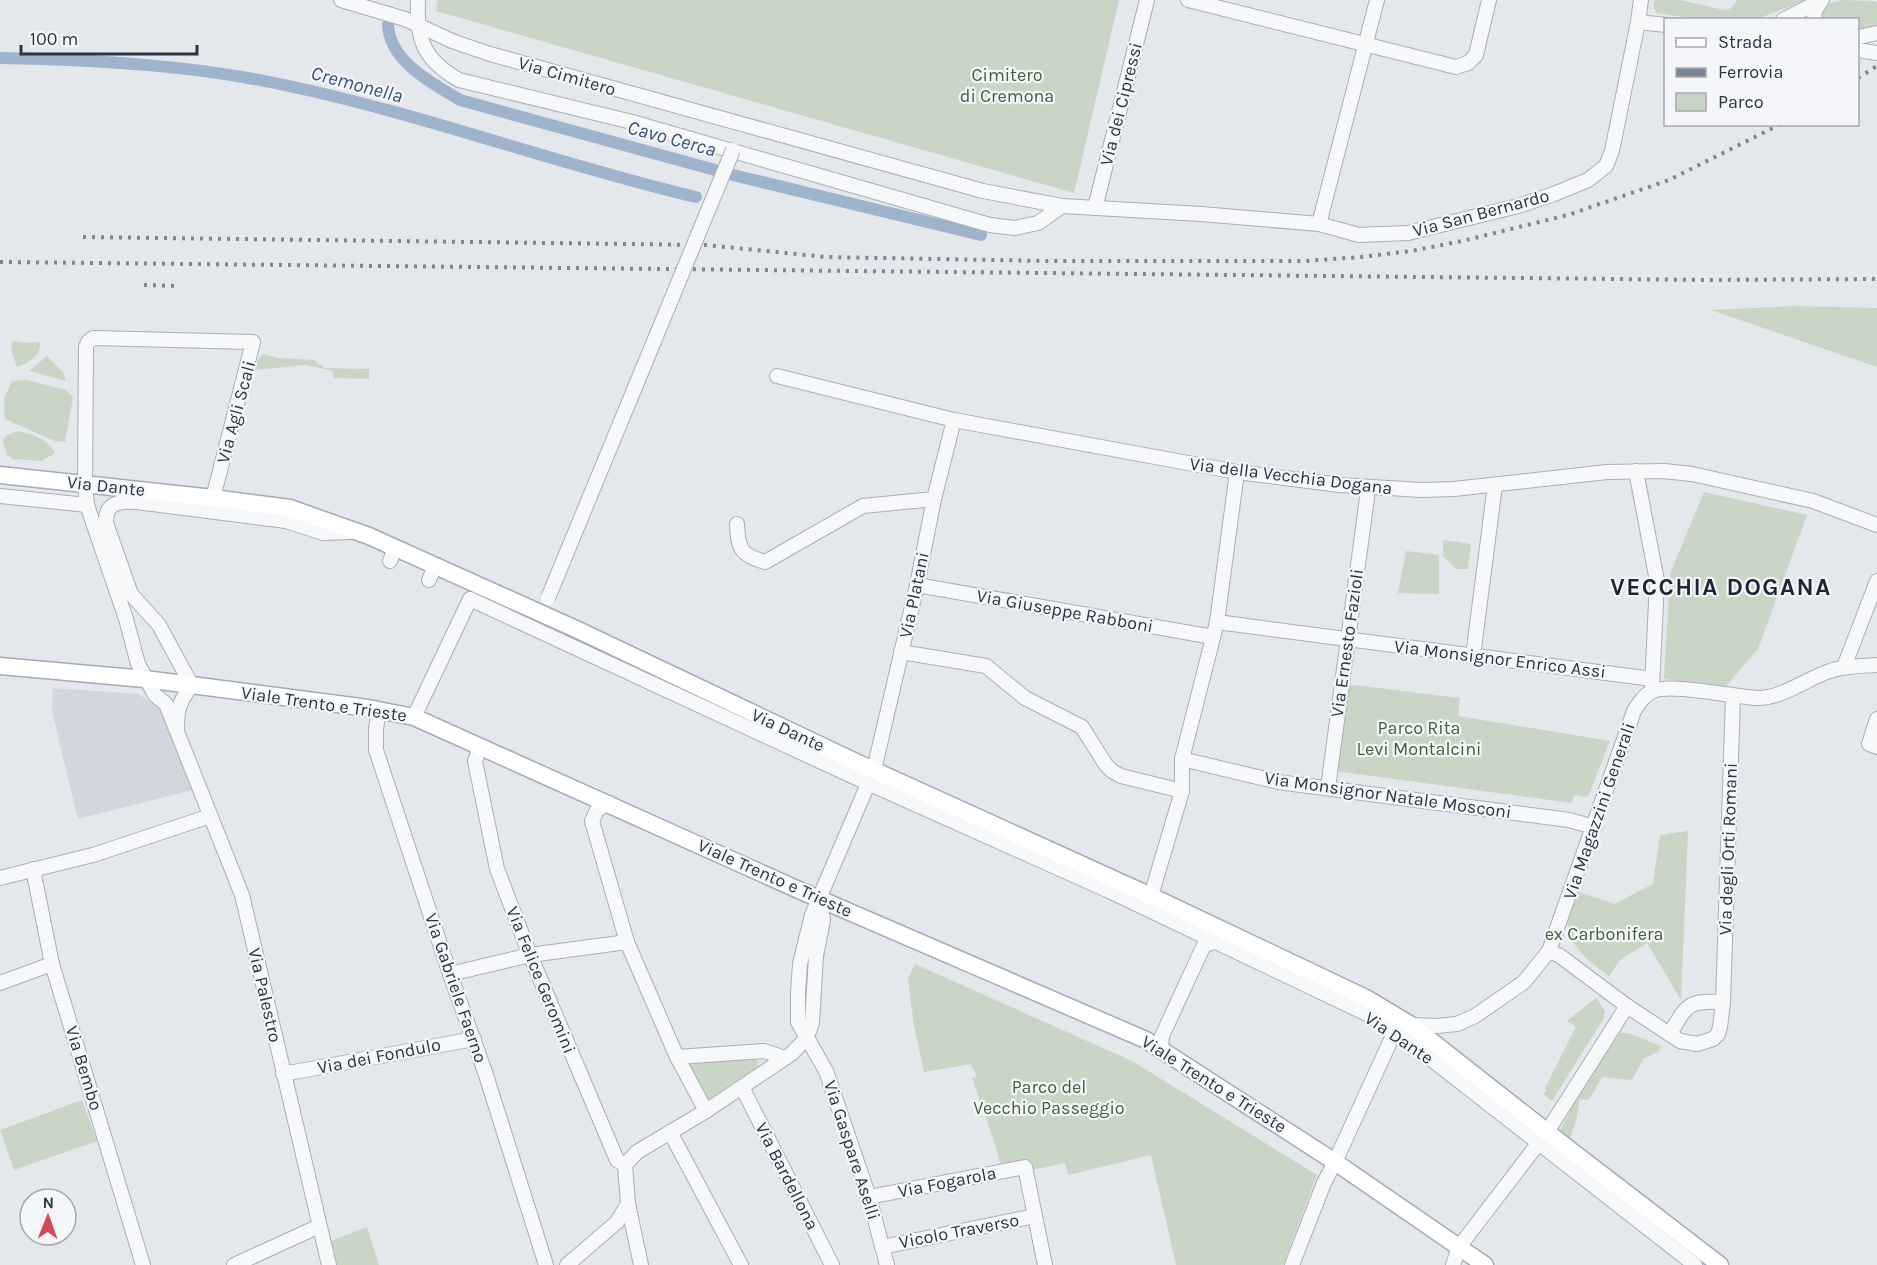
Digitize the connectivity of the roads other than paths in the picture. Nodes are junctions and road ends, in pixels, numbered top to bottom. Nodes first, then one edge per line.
1 (341, 0) edge
2 (418, 0) edge
3 (425, 0) edge
4 (1148, 0) edge
5 (1188, 0) edge
6 (1377, 0) edge
7 (1489, 0) edge
8 (1641, 0) edge
9 (1821, 0) edge
10 (1787, 18) edge
11 (1814, 18) edge
12 (1638, 22) junction
13 (419, 25) junction
14 (1664, 26) edge
15 (1877, 33) edge
16 (1859, 37) edge
17 (1366, 44) junction
18 (1859, 50) edge
19 (1877, 53) edge
20 (733, 150) junction
21 (1062, 206) junction
22 (1095, 208) junction
23 (1319, 225) junction
24 (93, 338) joint
25 (777, 376) dead end
26 (954, 420) junction
27 (1636, 471) junction
28 (1237, 472) junction
29 (0, 475) edge
30 (85, 484) junction
31 (1495, 485) junction
32 (0, 496) edge
33 (1367, 498) dead end
34 (934, 499) junction
35 (53, 501) junction
36 (212, 504) junction
37 (87, 505) junction
38 (737, 524) dead end
39 (1877, 525) edge
40 (1877, 580) edge
41 (917, 585) junction
42 (489, 591) junction
43 (470, 599) junction
44 (538, 622) junction
45 (1217, 622) junction
46 (1213, 637) junction
47 (1348, 640) junction
48 (901, 652) junction
49 (1473, 656) junction
50 (1877, 665) edge
51 (0, 666) edge
52 (1844, 668) junction
53 (146, 679) junction
54 (1652, 685) junction
55 (192, 686) junction
56 (1733, 696) junction
57 (379, 710) junction
58 (414, 717) junction
59 (1877, 719) edge
60 (177, 732) junction
61 (480, 747) junction
62 (1877, 747) edge
63 (1182, 759) junction
64 (871, 777) junction
65 (1328, 788) junction
66 (1182, 791) junction
67 (609, 804) junction
68 (210, 816) junction
69 (1594, 827) junction
70 (1036, 844) junction
71 (1014, 849) junction
72 (33, 869) junction
73 (1092, 869) junction
74 (0, 878) edge
75 (1107, 890) junction
76 (1151, 896) junction
77 (819, 899) junction
78 (1195, 933) junction
79 (627, 942) junction
80 (1214, 942) junction
81 (1549, 951) junction
82 (1273, 952) junction
83 (530, 955) junction
84 (1244, 956) junction
85 (52, 964) junction
86 (450, 974) junction
87 (0, 983) edge
88 (1723, 1002) junction
89 (1628, 1006) junction
90 (1411, 1024) junction
91 (1395, 1031) junction
92 (1670, 1034) junction
93 (474, 1039) junction
94 (806, 1039) junction
95 (1146, 1040) junction
96 (1161, 1048) junction
97 (677, 1057) junction
98 (785, 1058) junction
99 (284, 1074) junction
100 (742, 1087) junction
101 (706, 1111) junction
102 (670, 1132) junction
103 (1543, 1138) junction
104 (1335, 1162) junction
105 (625, 1164) junction
106 (1601, 1191) junction
107 (1628, 1193) junction
108 (869, 1197) junction
109 (628, 1204) junction
110 (1035, 1216) junction
111 (320, 1229) junction
112 (882, 1246) junction
113 (1459, 1247) junction
114 (143, 1265) edge
115 (234, 1265) edge
116 (329, 1265) edge
117 (546, 1265) edge
118 (567, 1265) edge
119 (641, 1265) edge
120 (741, 1265) edge
121 (832, 1265) edge
122 (887, 1265) edge
123 (1045, 1265) edge
124 (1292, 1265) edge
125 (1453, 1265) edge
126 (1485, 1265) edge
127 (1695, 1265) edge
128 (1720, 1265) edge

1 - 13 street
2 - 13 street
3 - 13 street
4 - 22 street, Via dei Cipressi
5 - 17 street
6 - 17 street
7 - 17 street
8 - 12 street, Via San Bernardo
9 - 10 street
9 - 11 street
12 - 14 street
12 - 23 street, Via San Bernardo
13 - 20 street, Via Cimitero
13 - 21 street, Via Cimitero
15 - 16 street
17 - 23 street
18 - 19 street
20 - 21 street, Via Cimitero
20 - 44 street, bridge
21 - 22 street, Via Cimitero
22 - 23 street, Via San Bernardo
24 - 30 street, Via Palestro
24 - 36 street, Via Agli Scali
25 - 26 street, Via della Vecchia Dogana
26 - 28 street, Via della Vecchia Dogana
26 - 34 street, Via Platani
27 - 31 street, Via della Vecchia Dogana
27 - 39 street, Via della Vecchia Dogana
27 - 54 street
28 - 31 street, Via della Vecchia Dogana
28 - 45 street
29 - 30 main road, Via Dante
30 - 35 street
30 - 36 main road, Via Dante
30 - 37 street, Via Palestro
31 - 49 street
32 - 35 street, Via Dante
33 - 47 street, Via Ernesto Fazioli
34 - 38 street
34 - 41 street, Via Platani
35 - 37 street, Via Dante
36 - 42 main road, Via Dante
36 - 55 street, Via Dante
37 - 53 street, Via Palestro
40 - 52 street
41 - 46 street, Via Giuseppe Rabboni
41 - 48 street, Via Platani
42 - 43 street
42 - 44 main road, Via Dante
43 - 44 street, Via Dante
43 - 58 street
44 - 64 main road, Via Dante
45 - 46 street
45 - 47 street, Via Monsignor Enrico Assi
46 - 63 street
47 - 49 street, Via Monsignor Enrico Assi
47 - 65 street, Via Ernesto Fazioli
48 - 64 street, Via Platani
48 - 66 street
49 - 54 street, Via Monsignor Enrico Assi
50 - 52 street, Via Monsignor Enrico Assi
51 - 53 main road, Viale Trento e Trieste
52 - 56 street, Via Monsignor Enrico Assi
53 - 55 main road, Viale Trento e Trieste
53 - 60 street, Via Palestro
54 - 56 street, Via Monsignor Enrico Assi
54 - 69 street, Via Magazzini Generali
55 - 57 main road, Viale Trento e Trieste
55 - 60 street, Via Palestro
56 - 88 street, Via degli Orti Romani
57 - 58 main road, Viale Trento e Trieste
57 - 86 street, Via Gabriele Faerno
58 - 61 main road, Viale Trento e Trieste
59 - 62 street
60 - 68 street, Via Palestro
61 - 67 main road, Viale Trento e Trieste
61 - 83 street, Via Felice Geromini
63 - 65 street, Via Monsignor Natale Mosconi
63 - 66 street
64 - 70 main road, Via Dante
64 - 71 street, Via Dante
64 - 77 street, Via Platani
65 - 69 street, Via Monsignor Natale Mosconi
66 - 76 street
67 - 77 main road, Viale Trento e Trieste
67 - 79 street
68 - 72 street
68 - 99 street, Via Palestro
69 - 81 street, Via Magazzini Generali
70 - 71 street
70 - 73 main road, Via Dante
71 - 75 street, Via Dante
72 - 74 street
72 - 85 street, Via Bembo
73 - 75 street, Via Dante
73 - 76 main road, Via Dante
75 - 78 street, Via Dante
76 - 82 main road, Via Dante
77 - 94 street, Via Gaspare Aselli
77 - 95 main road, Viale Trento e Trieste
78 - 80 street, Via Dante
78 - 95 street
79 - 83 street
79 - 97 street
80 - 84 street, Via Dante
80 - 96 street
81 - 89 street, Via degli Orti Romani
81 - 90 street, Via Magazzini Generali
82 - 84 street
82 - 90 main road, Via Dante
83 - 86 street
83 - 105 street, Via Felice Geromini
84 - 91 street, Via Dante
85 - 87 street
85 - 114 street, Via Bembo
86 - 93 street, Via Gabriele Faerno
88 - 92 street
88 - 92 street, Via degli Orti Romani
89 - 92 street, Via degli Orti Romani
89 - 103 street
90 - 103 main road, Via Dante
91 - 103 street, Via Dante
91 - 104 street
93 - 99 street, Via dei Fondulo
93 - 117 street, Via Gabriele Faerno
94 - 98 street
94 - 108 street, Via Gaspare Aselli
95 - 96 main road, Viale Trento e Trieste
96 - 104 main road, Viale Trento e Trieste
97 - 98 street
97 - 101 street
98 - 100 street
99 - 111 street, Via Palestro
100 - 101 street
100 - 121 street, Via Bardellona
101 - 102 street
102 - 105 street
102 - 120 street
103 - 106 street, Via Dante
103 - 107 main road, Via Dante
103 - 113 street
104 - 113 main road, Viale Trento e Trieste
104 - 124 street
105 - 109 street
106 - 107 street
106 - 127 street, Via Dante
107 - 128 main road, Via Dante
108 - 110 street, Via Fogarola
108 - 112 street, Via Gaspare Aselli
109 - 118 street
109 - 119 street
110 - 112 street, Vicolo Traverso
110 - 123 street
111 - 115 street
111 - 116 street, Via Palestro
112 - 122 street, Via Gaspare Aselli
113 - 125 street
113 - 126 main road, Viale Trento e Trieste

